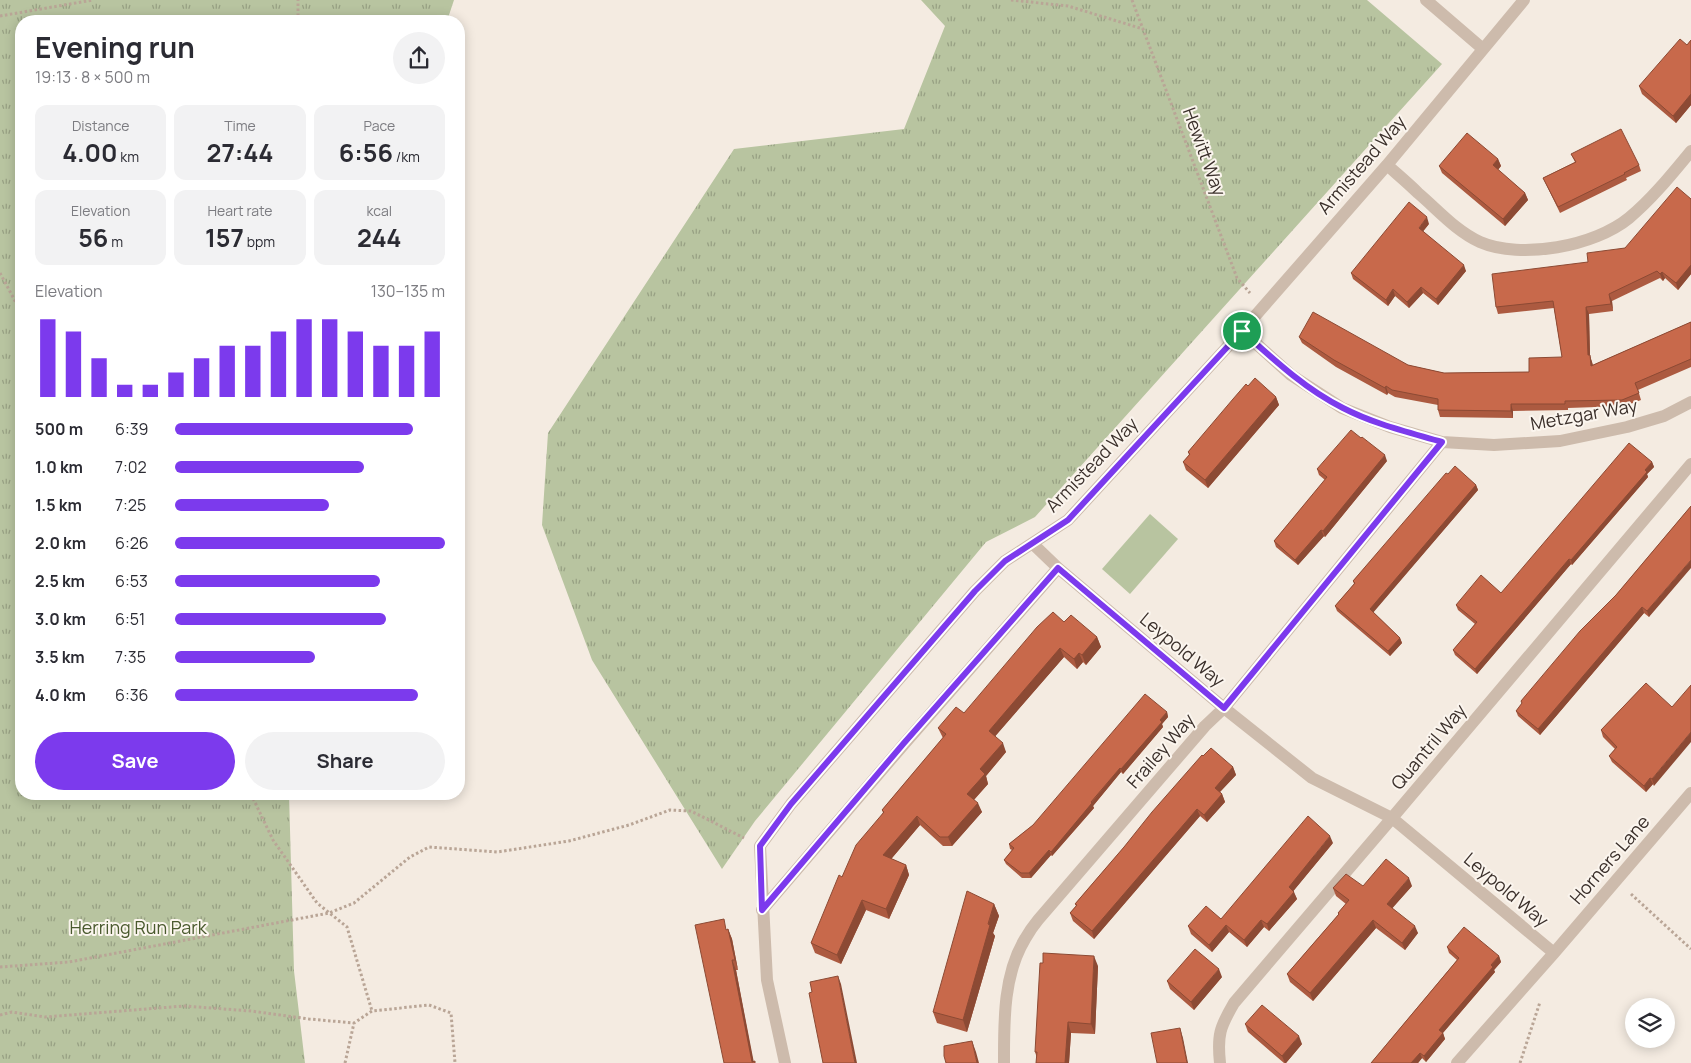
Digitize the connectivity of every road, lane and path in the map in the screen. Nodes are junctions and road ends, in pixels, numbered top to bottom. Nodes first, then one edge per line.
1 (93, 0) edge
2 (298, 0) edge
3 (1011, 0) edge
4 (1132, 0) edge
5 (1426, 0) edge
6 (1524, 0) edge
7 (298, 15) edge
8 (0, 16) edge
9 (1144, 29) junction
10 (1483, 48) junction
11 (1691, 151) edge
12 (1387, 165) junction
13 (0, 273) edge
14 (15, 301) edge
15 (1261, 307) junction
16 (1242, 331) junction
17 (1691, 402) edge
18 (1442, 442) junction
19 (1691, 464) edge
20 (1033, 544) junction
21 (1058, 568) junction
22 (1224, 708) junction
23 (1691, 793) edge
24 (254, 800) edge
25 (1392, 818) junction
26 (760, 846) junction
27 (1616, 880) junction
28 (762, 910) junction
29 (330, 913) junction
30 (1691, 949) edge
31 (1554, 953) junction
32 (0, 967) edge
33 (1542, 994) dead end
34 (372, 1011) junction
35 (0, 1015) edge
36 (354, 1023) junction
37 (345, 1063) edge
38 (455, 1063) edge
39 (785, 1063) edge
40 (1004, 1063) edge
41 (1220, 1063) edge
42 (1457, 1063) edge
43 (1520, 1063) edge

1 - 8 path
2 - 7 path
3 - 9 path
4 - 9 path, Hewitt Way
5 - 10 street
6 - 10 street, Armistead Way
9 - 15 path, Hewitt Way
10 - 12 street, Armistead Way
11 - 12 street
12 - 15 street, Armistead Way
13 - 14 path
15 - 16 street, Armistead Way
16 - 18 street, Metzgar Way
16 - 20 street, Armistead Way
17 - 18 street, Metzgar Way
18 - 22 street, Frailey Way
19 - 25 street, Quantril Way
20 - 21 street, Leypold Way
20 - 26 street, Armistead Way
21 - 22 street, Leypold Way
21 - 28 street
22 - 25 street, Leypold Way
22 - 40 street, Frailey Way
23 - 27 street, Horners Lane
24 - 29 path
25 - 31 street, Leypold Way
25 - 41 street, Quantril Way
26 - 28 street
26 - 29 path
27 - 30 path
27 - 31 street, Horners Lane
28 - 39 street
29 - 32 path
29 - 34 path
31 - 42 street, Horners Lane
33 - 43 path
34 - 36 path
34 - 38 path
35 - 36 path
36 - 37 path

